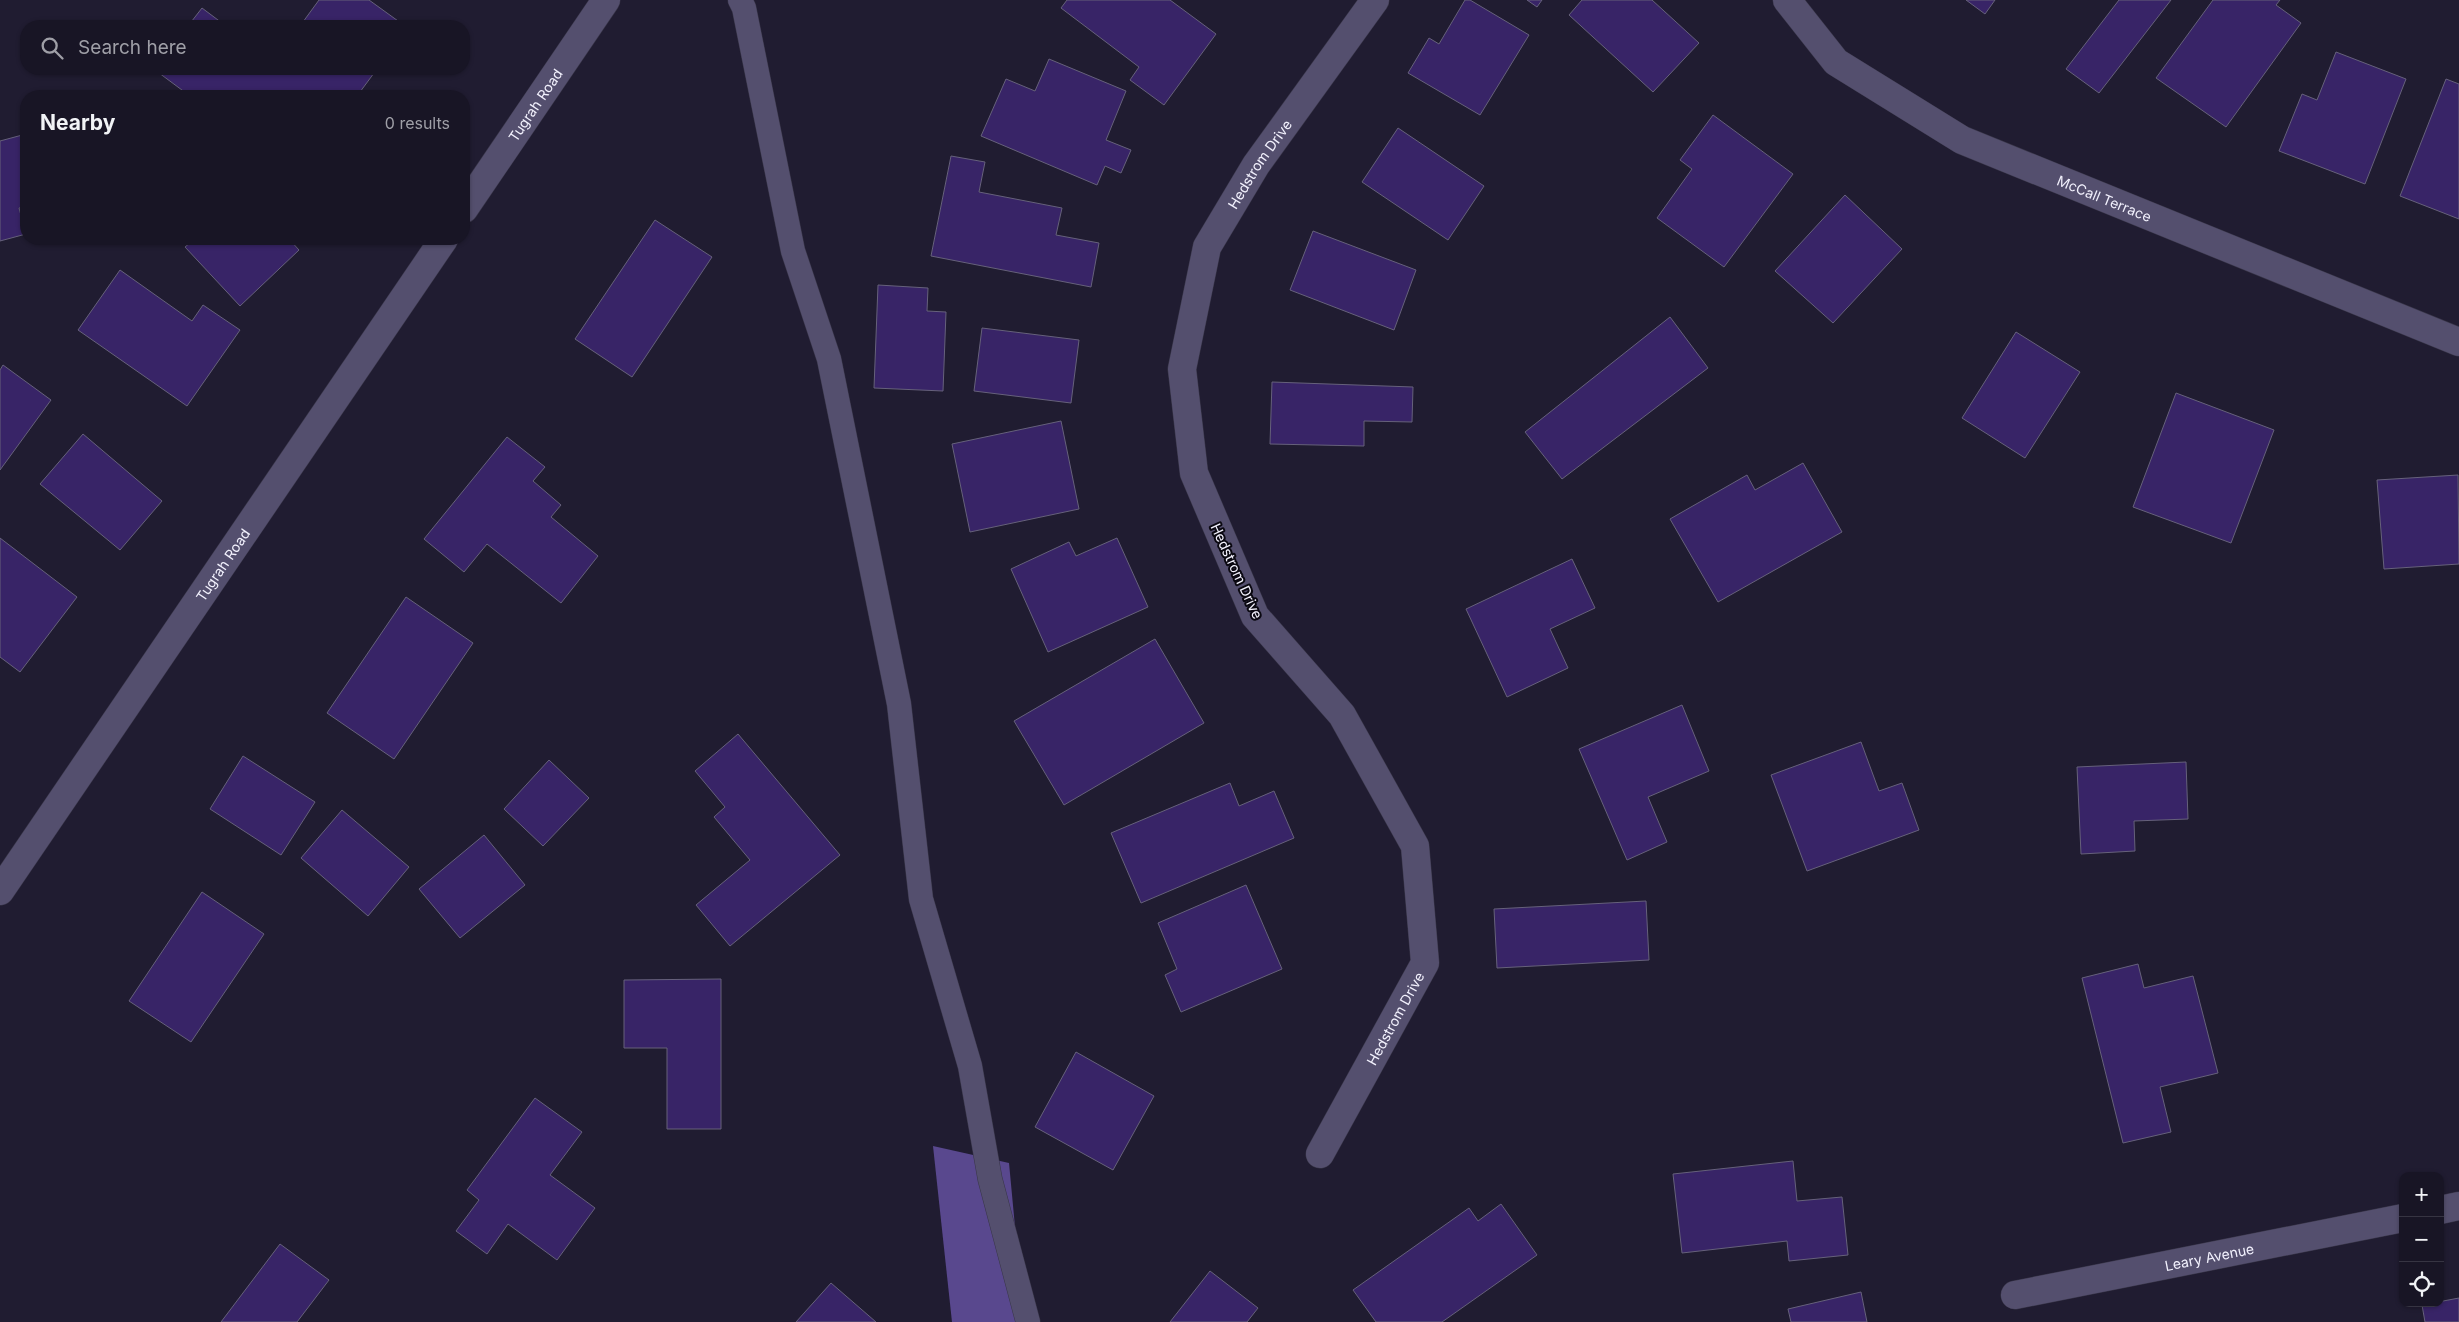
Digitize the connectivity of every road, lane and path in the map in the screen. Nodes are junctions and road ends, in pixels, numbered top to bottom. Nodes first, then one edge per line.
1 (606, 0) edge
2 (740, 0) edge
3 (1375, 0) edge
4 (1787, 0) edge
5 (470, 200) edge
6 (440, 245) edge
7 (2459, 342) edge
8 (0, 891) edge
9 (1320, 1154) dead end
10 (2459, 1206) edge
11 (2444, 1209) edge
12 (2399, 1219) edge
13 (2015, 1295) dead end
14 (1028, 1322) edge

1 - 5 street, Tugrah Road
2 - 14 lane
3 - 9 street, Hedstrom Drive
4 - 7 street, McCall Terrace
6 - 8 street, Tugrah Road
10 - 11 street
12 - 13 street, Leary Avenue

